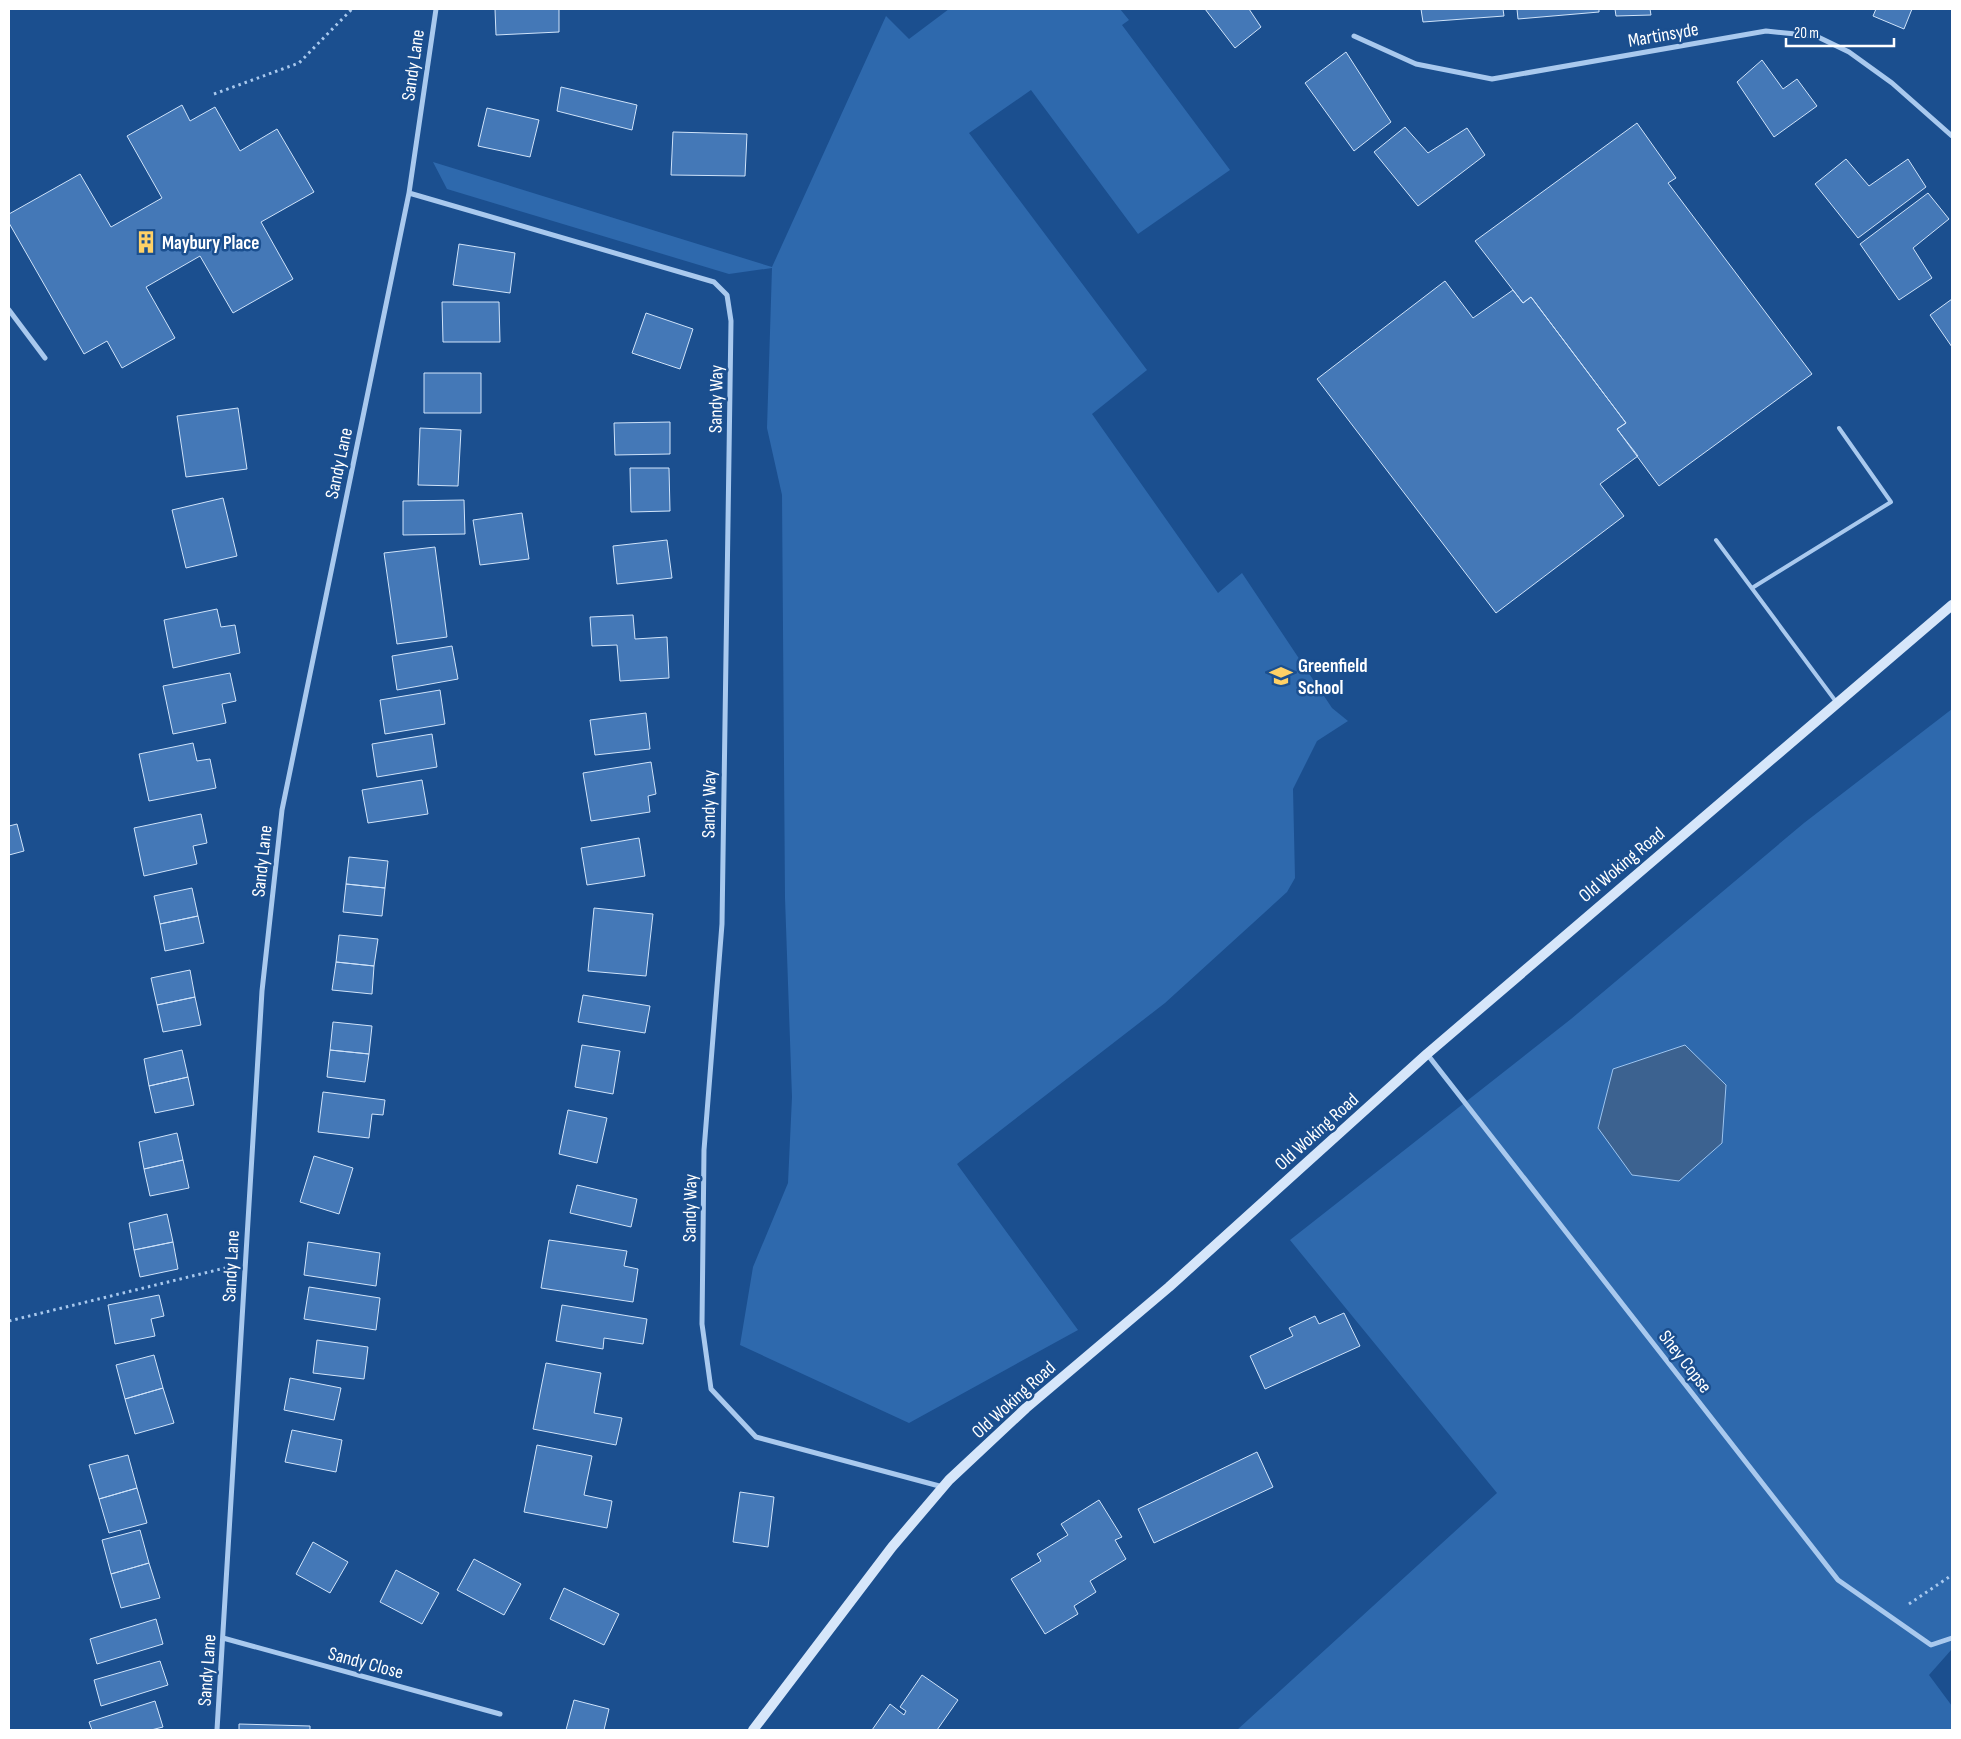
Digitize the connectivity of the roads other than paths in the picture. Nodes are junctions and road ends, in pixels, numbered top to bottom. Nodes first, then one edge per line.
1 (436, 9) edge
2 (1354, 36) dead end
3 (1952, 136) edge
4 (409, 193) junction
5 (9, 310) edge
6 (45, 358) dead end
7 (1838, 428) dead end
8 (1716, 540) dead end
9 (1752, 588) junction
10 (1952, 605) edge
11 (1837, 703) junction
12 (1427, 1054) junction
13 (943, 1487) junction
14 (223, 1638) junction
15 (1952, 1638) edge
16 (500, 1714) dead end
17 (217, 1730) edge
18 (753, 1730) edge

1 - 4 street, Sandy Lane
2 - 3 street, Martinsyde
4 - 13 street, Sandy Way
4 - 14 street, Sandy Lane
5 - 6 street
7 - 9 lane
8 - 9 lane
9 - 11 lane
10 - 11 main road, Old Woking Road
11 - 12 main road, Old Woking Road
12 - 13 main road, Old Woking Road
12 - 15 street, Shey Copse
13 - 18 main road, Old Woking Road
14 - 16 street, Sandy Close
14 - 17 street, Sandy Lane

